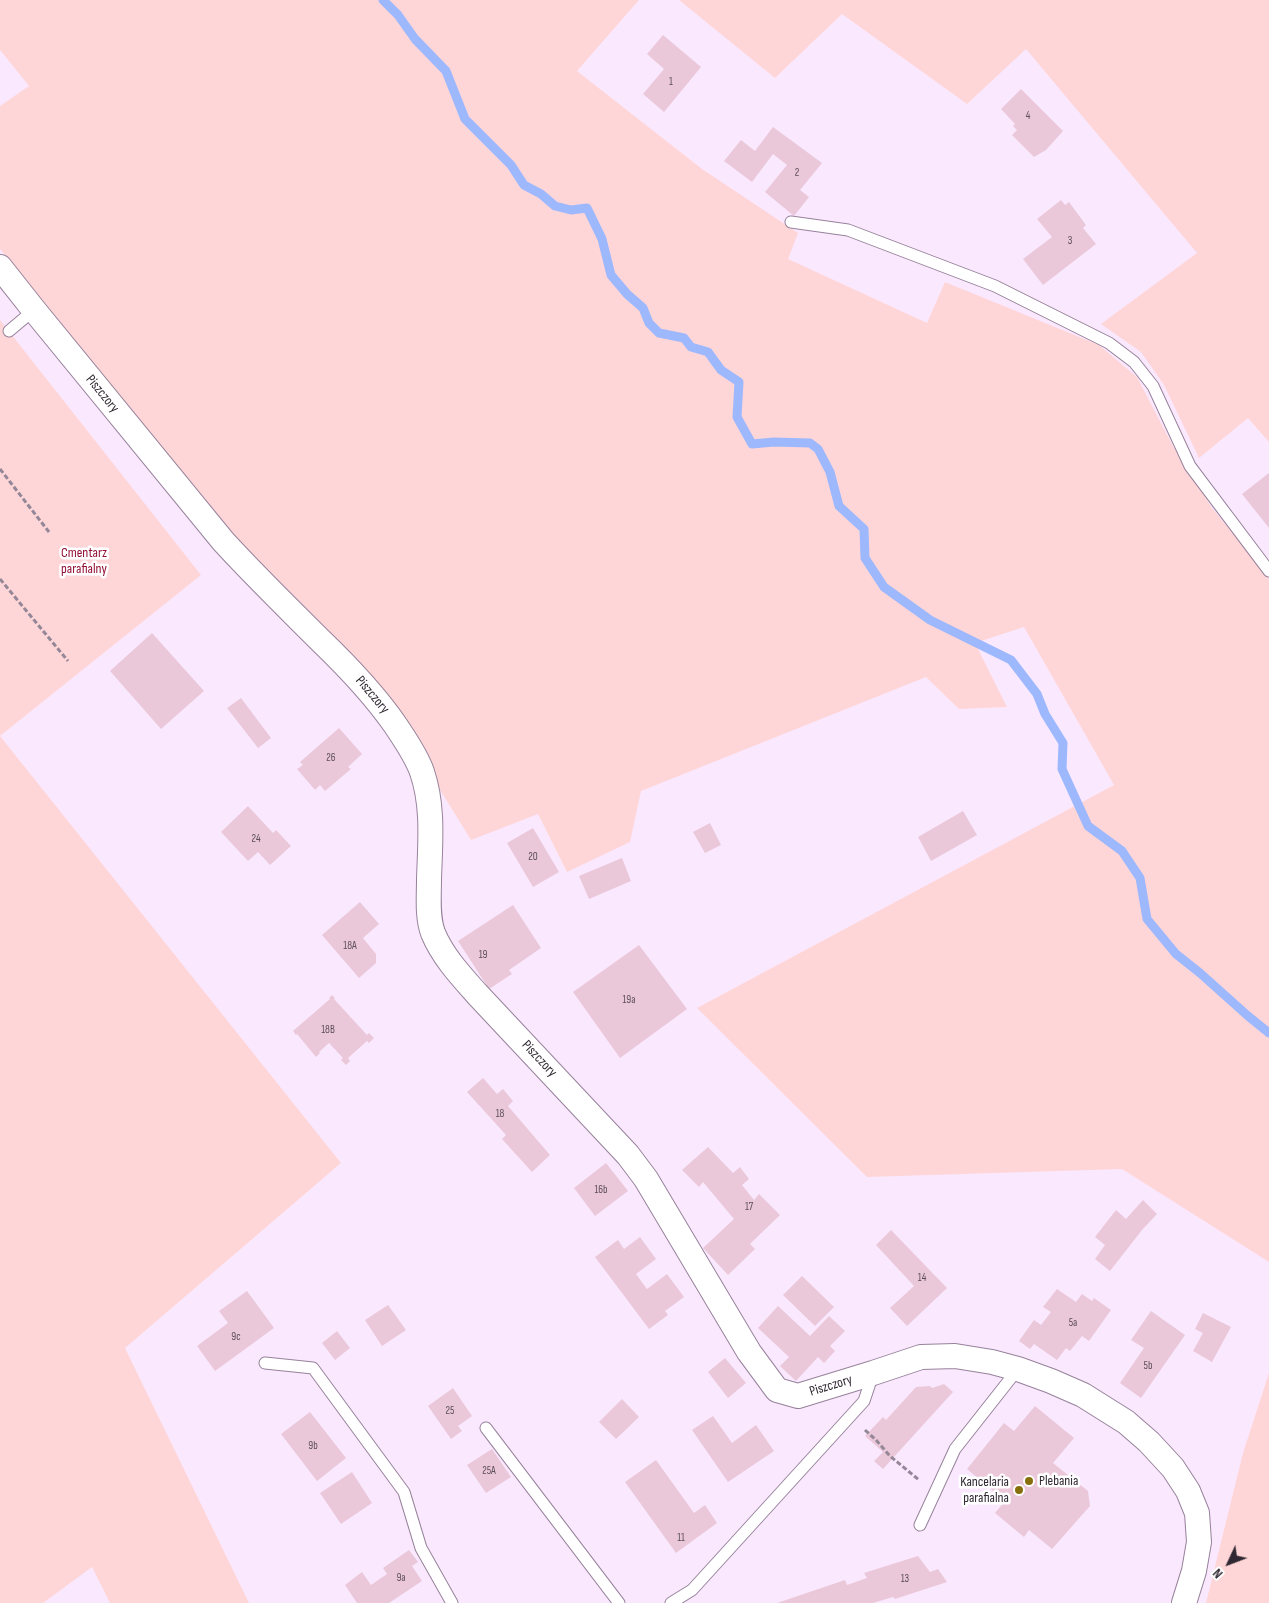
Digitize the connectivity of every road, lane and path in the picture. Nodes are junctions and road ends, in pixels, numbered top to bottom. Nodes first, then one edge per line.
1 (790, 222) dead end
2 (0, 266) edge
3 (34, 310) junction
4 (9, 331) dead end
5 (0, 469) edge
6 (49, 532) dead end
7 (1269, 571) edge
8 (0, 579) edge
9 (68, 661) dead end
10 (265, 1363) dead end
11 (1018, 1369) junction
12 (873, 1373) junction
13 (849, 1417) junction
14 (486, 1428) dead end
15 (934, 1494) junction
16 (920, 1524) dead end
17 (452, 1603) edge
18 (619, 1603) edge
19 (671, 1603) edge
20 (1184, 1603) edge

1 - 7 lane
2 - 3 street, Piszczory
3 - 4 lane
3 - 12 street, Piszczory
5 - 6 path
8 - 9 path
10 - 17 lane
11 - 12 street, Piszczory
11 - 15 lane
11 - 20 street, Piszczory
12 - 13 lane
13 - 15 path
13 - 19 lane
14 - 18 lane
15 - 16 lane

